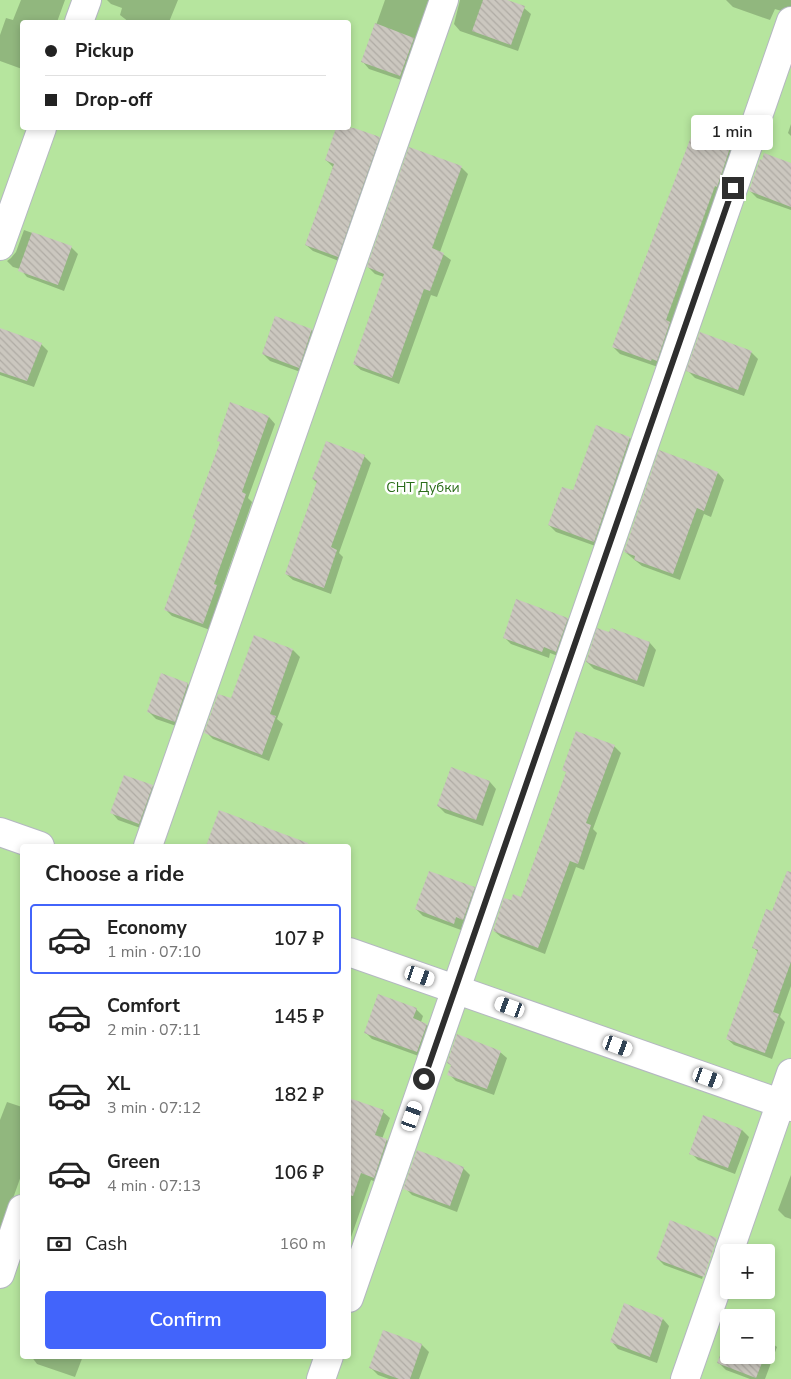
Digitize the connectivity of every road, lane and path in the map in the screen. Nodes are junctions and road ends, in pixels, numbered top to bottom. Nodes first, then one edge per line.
1 (87, 0) edge
2 (444, 0) edge
3 (80, 20) edge
4 (791, 21) edge
5 (41, 130) edge
6 (0, 246) edge
7 (0, 832) edge
8 (34, 844) edge
9 (149, 844) edge
10 (351, 953) edge
11 (456, 988) junction
12 (791, 1073) edge
13 (786, 1105) edge
14 (20, 1215) edge
15 (732, 1244) edge
16 (0, 1274) edge
17 (720, 1279) edge
18 (351, 1292) edge
19 (328, 1359) edge
20 (321, 1379) edge
21 (685, 1379) edge

1 - 3 street
2 - 9 street
4 - 11 street
5 - 6 street
7 - 8 street
10 - 11 street
11 - 13 street
11 - 18 street
12 - 13 street
13 - 15 street
14 - 16 street
17 - 21 street
19 - 20 street

